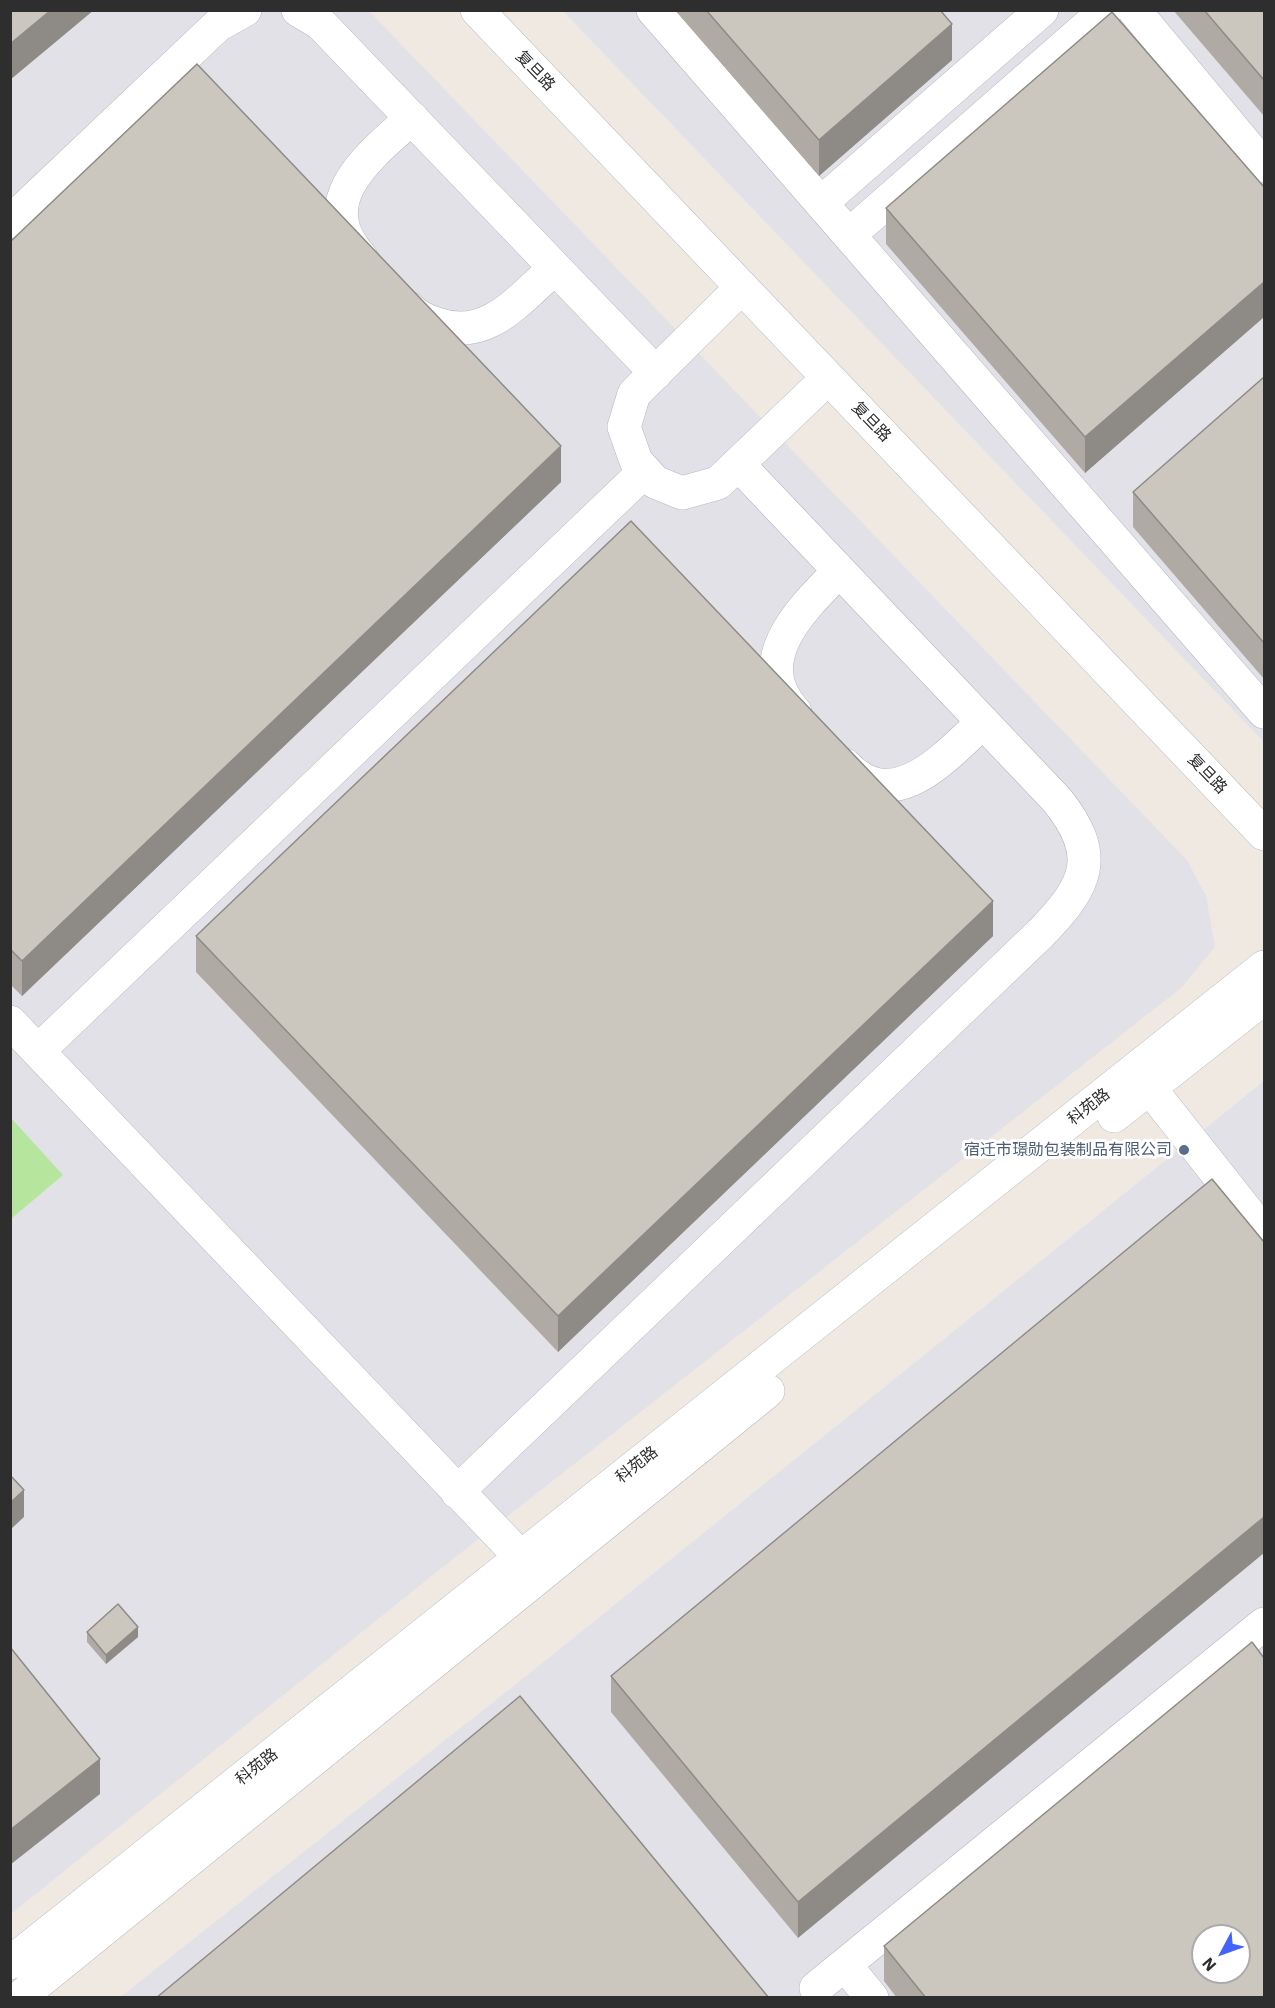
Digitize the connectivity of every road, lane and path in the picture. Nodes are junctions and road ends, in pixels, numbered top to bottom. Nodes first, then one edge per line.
1 (245, 10) edge
2 (298, 10) edge
3 (477, 10) edge
4 (653, 10) edge
5 (1042, 10) edge
6 (1106, 10) edge
7 (1134, 10) edge
8 (412, 118) junction
9 (1264, 166) edge
10 (821, 203) junction
11 (10, 222) edge
12 (849, 235) junction
13 (555, 268) junction
14 (742, 287) junction
15 (656, 373) junction
16 (828, 378) junction
17 (738, 464) junction
18 (645, 471) junction
19 (839, 571) junction
20 (1264, 712) edge
21 (983, 723) junction
22 (1264, 834) edge
23 (1264, 967) edge
24 (1264, 999) edge
25 (10, 1022) edge
26 (38, 1051) junction
27 (1143, 1079) junction
28 (1264, 1233) edge
29 (457, 1492) junction
30 (529, 1567) junction
31 (1254, 1632) edge
32 (1264, 1666) edge
33 (10, 1963) edge
34 (845, 1965) junction
35 (816, 1988) dead end
36 (19, 1998) edge
37 (872, 1998) edge

1 - 11 street
2 - 8 street
3 - 14 street, 复旦路
4 - 10 street
5 - 10 street
6 - 12 street
7 - 9 street
8 - 13 street
8 - 13 street
10 - 12 street
12 - 20 street
13 - 15 street
14 - 15 street
14 - 16 street, 复旦路
15 - 18 street
16 - 17 street
16 - 22 street, 复旦路
17 - 18 street
17 - 19 street
18 - 26 street
19 - 21 street
19 - 21 street
21 - 29 street
23 - 27 street, 科苑路
24 - 27 street, 科苑路
25 - 26 street
26 - 29 street
27 - 28 street
27 - 30 street, 科苑路
29 - 30 street
30 - 33 street, 科苑路
30 - 36 street, 科苑路
31 - 32 street
31 - 34 street
34 - 35 street
34 - 37 street

